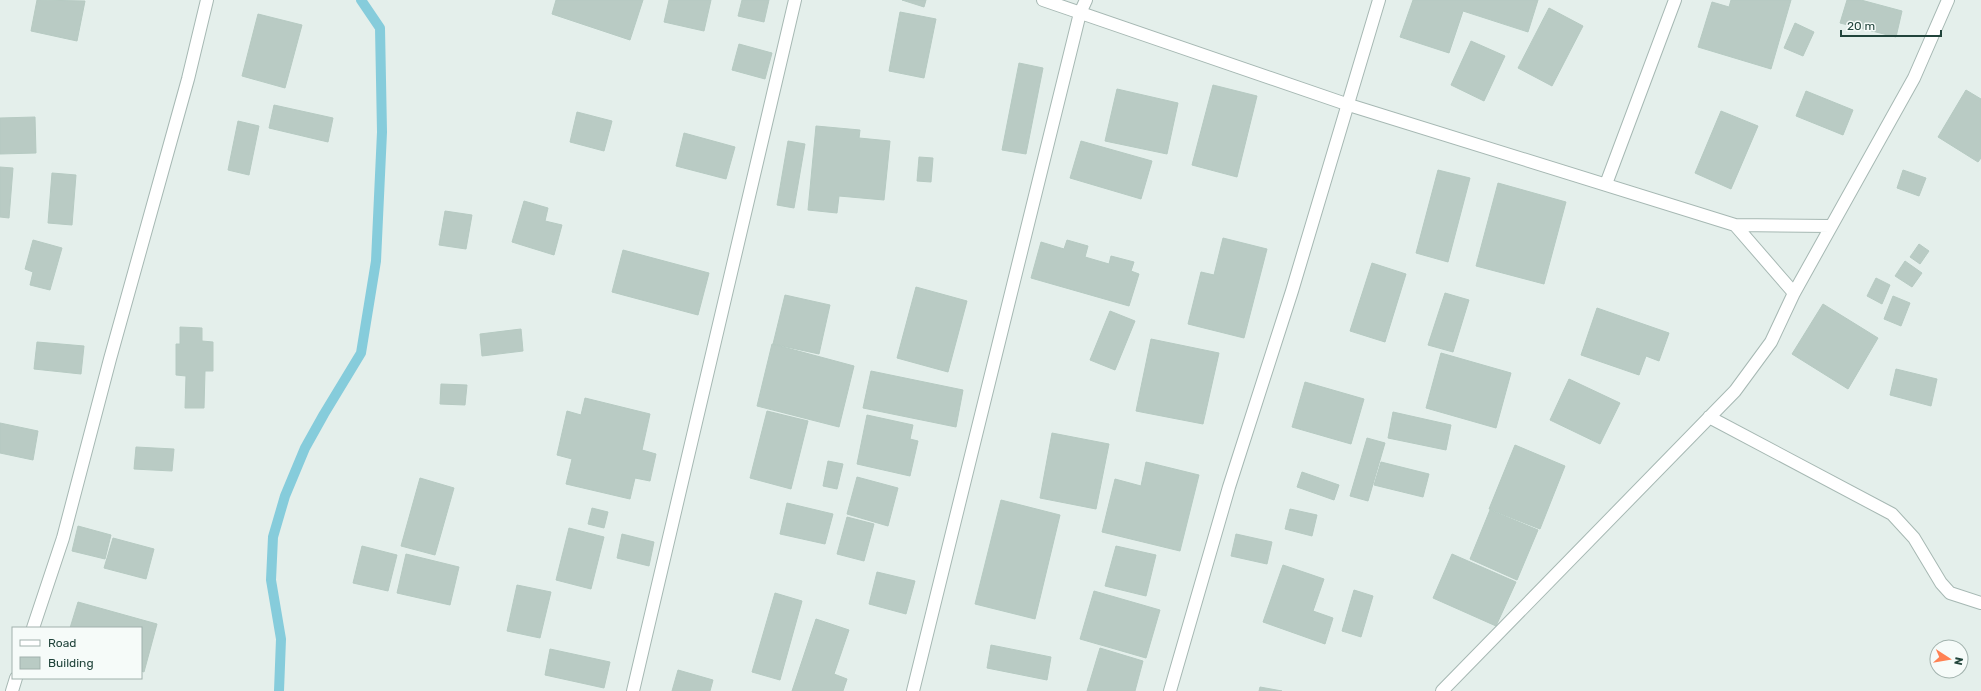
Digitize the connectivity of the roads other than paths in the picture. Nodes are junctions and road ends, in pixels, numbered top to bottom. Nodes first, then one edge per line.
1 (207, 0) edge
2 (795, 0) edge
3 (1043, 0) edge
4 (1086, 0) edge
5 (1379, 0) edge
6 (1675, 0) edge
7 (1948, 0) edge
8 (1080, 13) junction
9 (1349, 105) junction
10 (1606, 184) junction
11 (1735, 225) junction
12 (1832, 226) junction
13 (1794, 293) junction
14 (1709, 417) junction
15 (1981, 603) edge
16 (33, 627) edge
17 (16, 679) edge
18 (12, 691) edge
19 (633, 691) edge
20 (913, 691) edge
21 (1170, 691) edge
22 (1442, 691) edge

1 - 16 street
2 - 19 street
3 - 8 street
4 - 8 street
5 - 9 street
6 - 10 street
7 - 12 street
8 - 9 street
8 - 20 street
9 - 10 street
9 - 21 street
10 - 11 street
11 - 12 street
11 - 13 street
12 - 13 street
13 - 14 street
14 - 15 street
14 - 22 street
17 - 18 street

